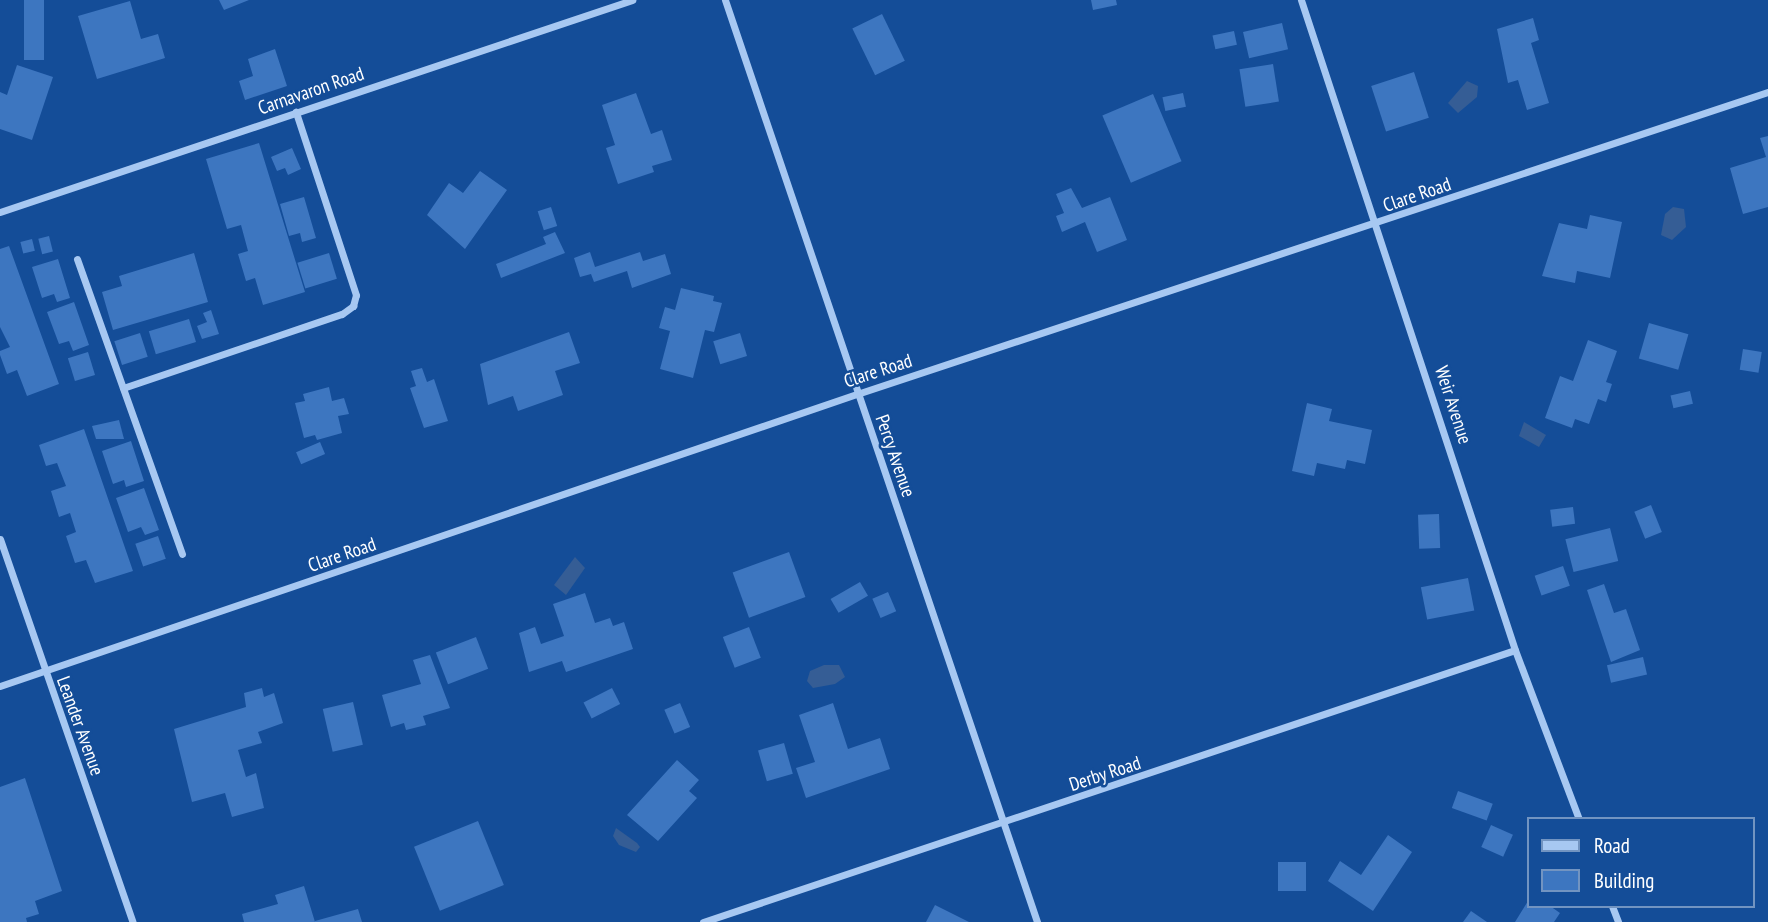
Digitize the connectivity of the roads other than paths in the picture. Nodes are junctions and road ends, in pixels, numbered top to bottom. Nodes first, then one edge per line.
1 (632, 0) edge
2 (725, 0) edge
3 (1301, 0) edge
4 (1768, 92) edge
5 (296, 112) junction
6 (0, 212) edge
7 (1378, 225) junction
8 (77, 259) dead end
9 (123, 388) junction
10 (857, 394) junction
11 (0, 539) edge
12 (182, 554) dead end
13 (1515, 650) junction
14 (43, 671) junction
15 (0, 686) edge
16 (1578, 817) edge
17 (1003, 824) junction
18 (133, 922) edge
19 (703, 922) edge
20 (1037, 922) edge

1 - 5 street, Carnavaron Road
2 - 10 street, Percy Avenue
3 - 7 street, Weir Avenue
4 - 7 street, Clare Road
5 - 6 street, Carnavaron Road
5 - 9 street
7 - 10 street, Clare Road
7 - 13 street, Weir Avenue
8 - 9 street
9 - 12 street
10 - 14 street, Clare Road
10 - 17 street, Percy Avenue
11 - 14 street, Leander Avenue
13 - 16 street, Weir Avenue
13 - 17 street, Derby Road
14 - 15 street, Clare Road
14 - 18 street, Leander Avenue
17 - 19 street, Derby Road
17 - 20 street, Percy Avenue

